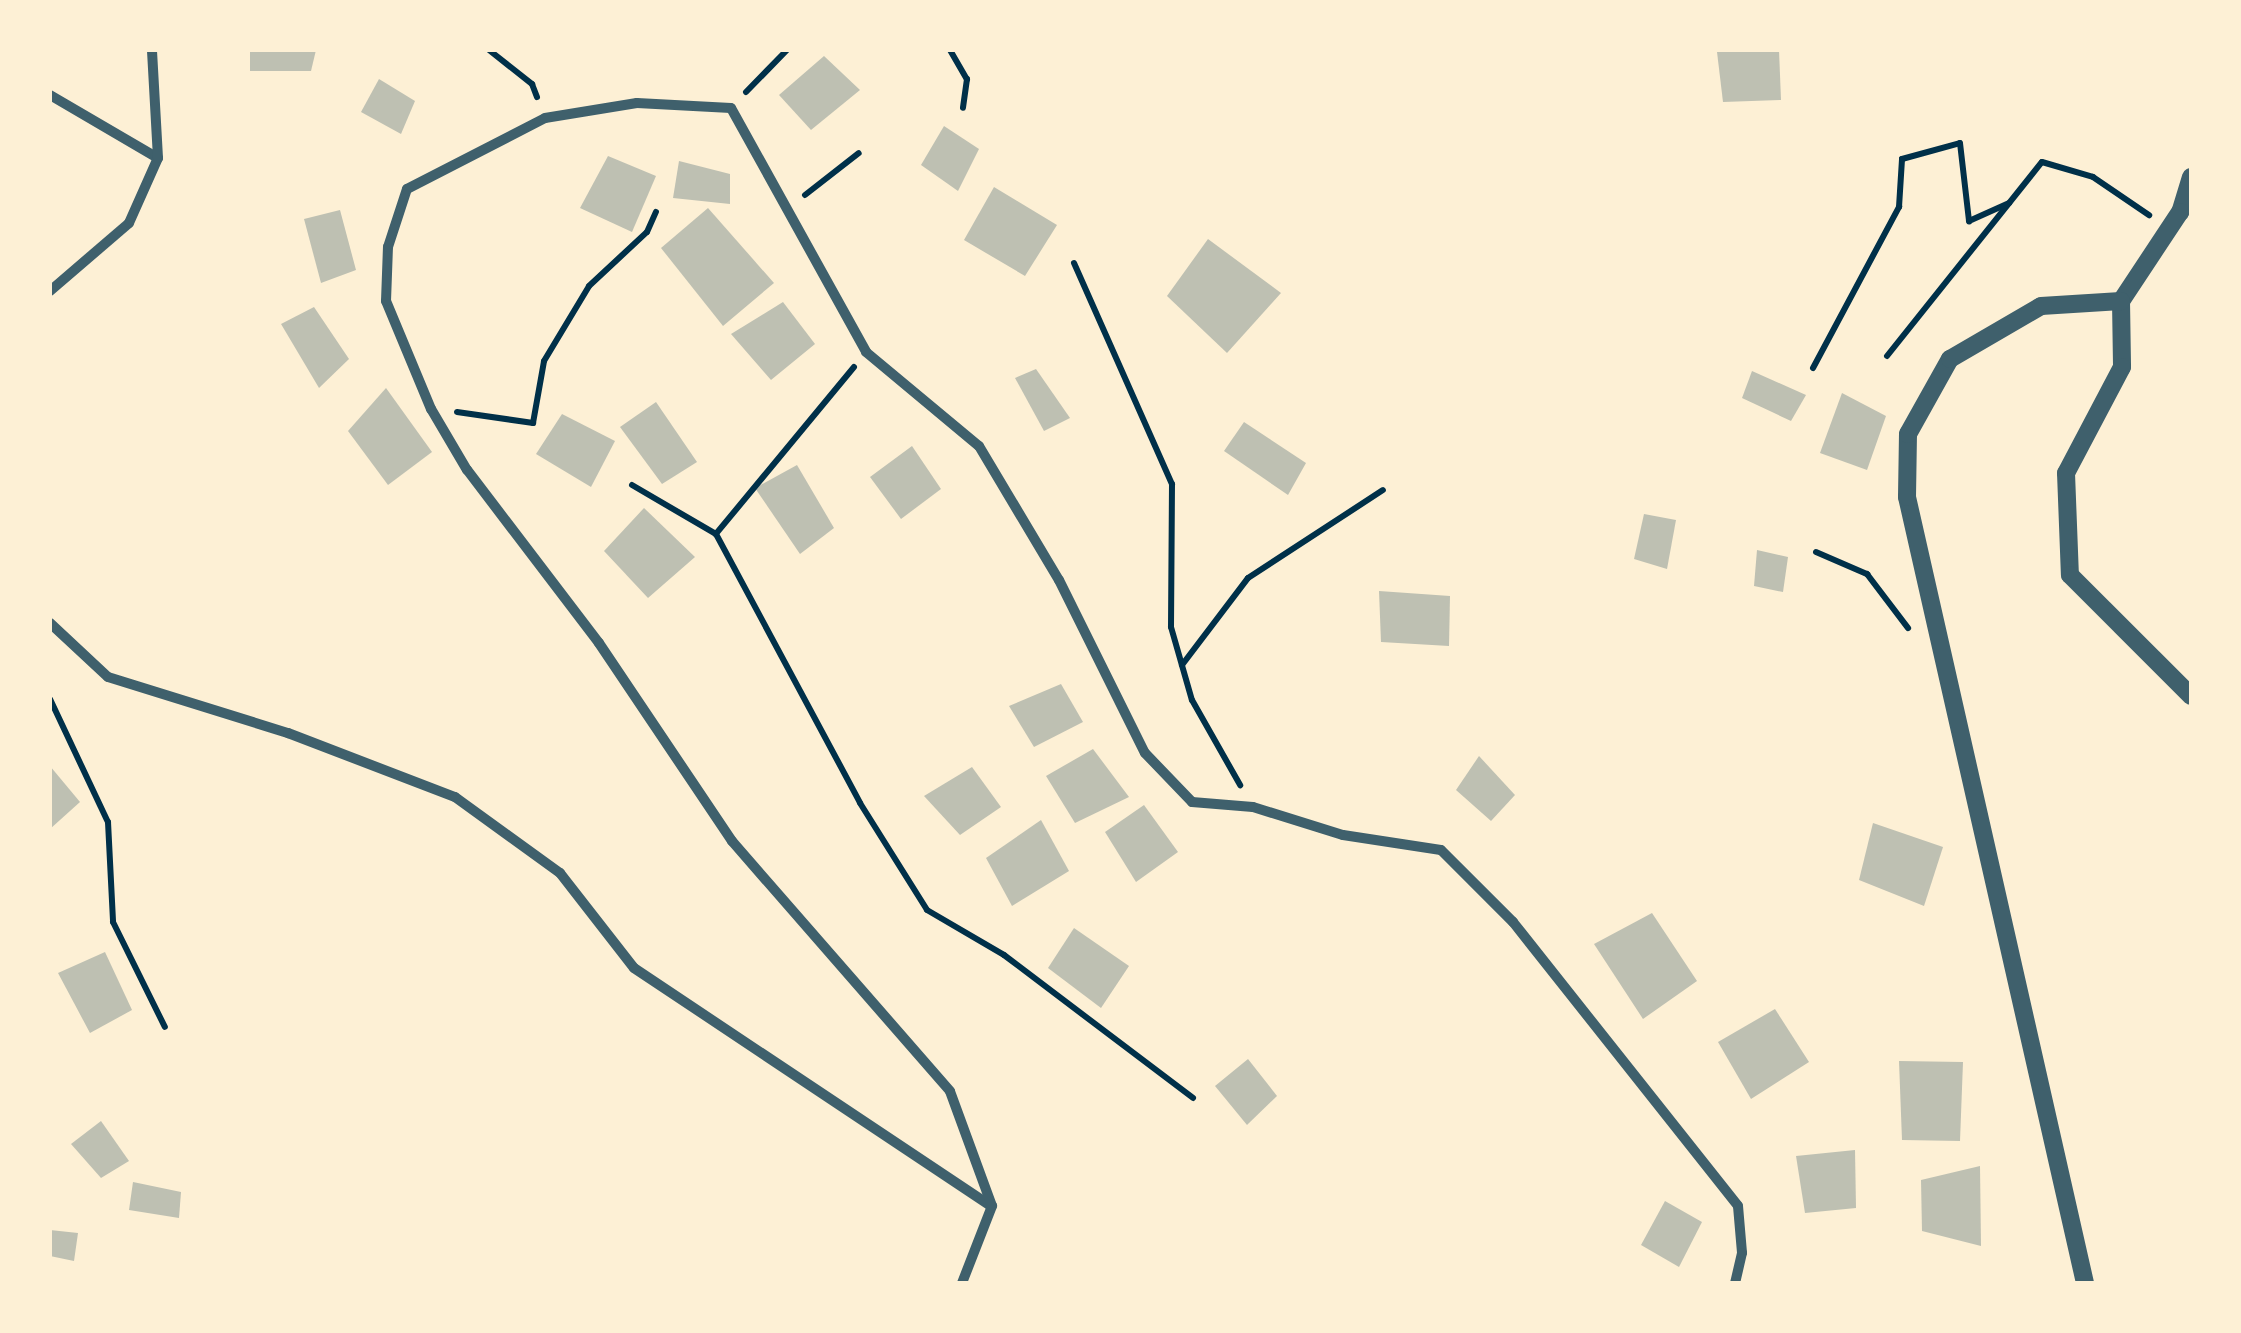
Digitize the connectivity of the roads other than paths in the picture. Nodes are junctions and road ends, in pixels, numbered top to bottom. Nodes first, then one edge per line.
1 (152, 50) edge
2 (50, 95) edge
3 (158, 158) junction
4 (2191, 177) edge
5 (50, 291) edge
6 (2121, 301) junction
7 (50, 624) edge
8 (2191, 696) edge
9 (992, 1206) junction
10 (962, 1283) edge
11 (1735, 1283) edge
12 (2085, 1283) edge

1 - 3 street
2 - 3 street
3 - 5 street
4 - 6 street
6 - 8 street
6 - 12 street
7 - 9 street
9 - 10 street
9 - 11 street

